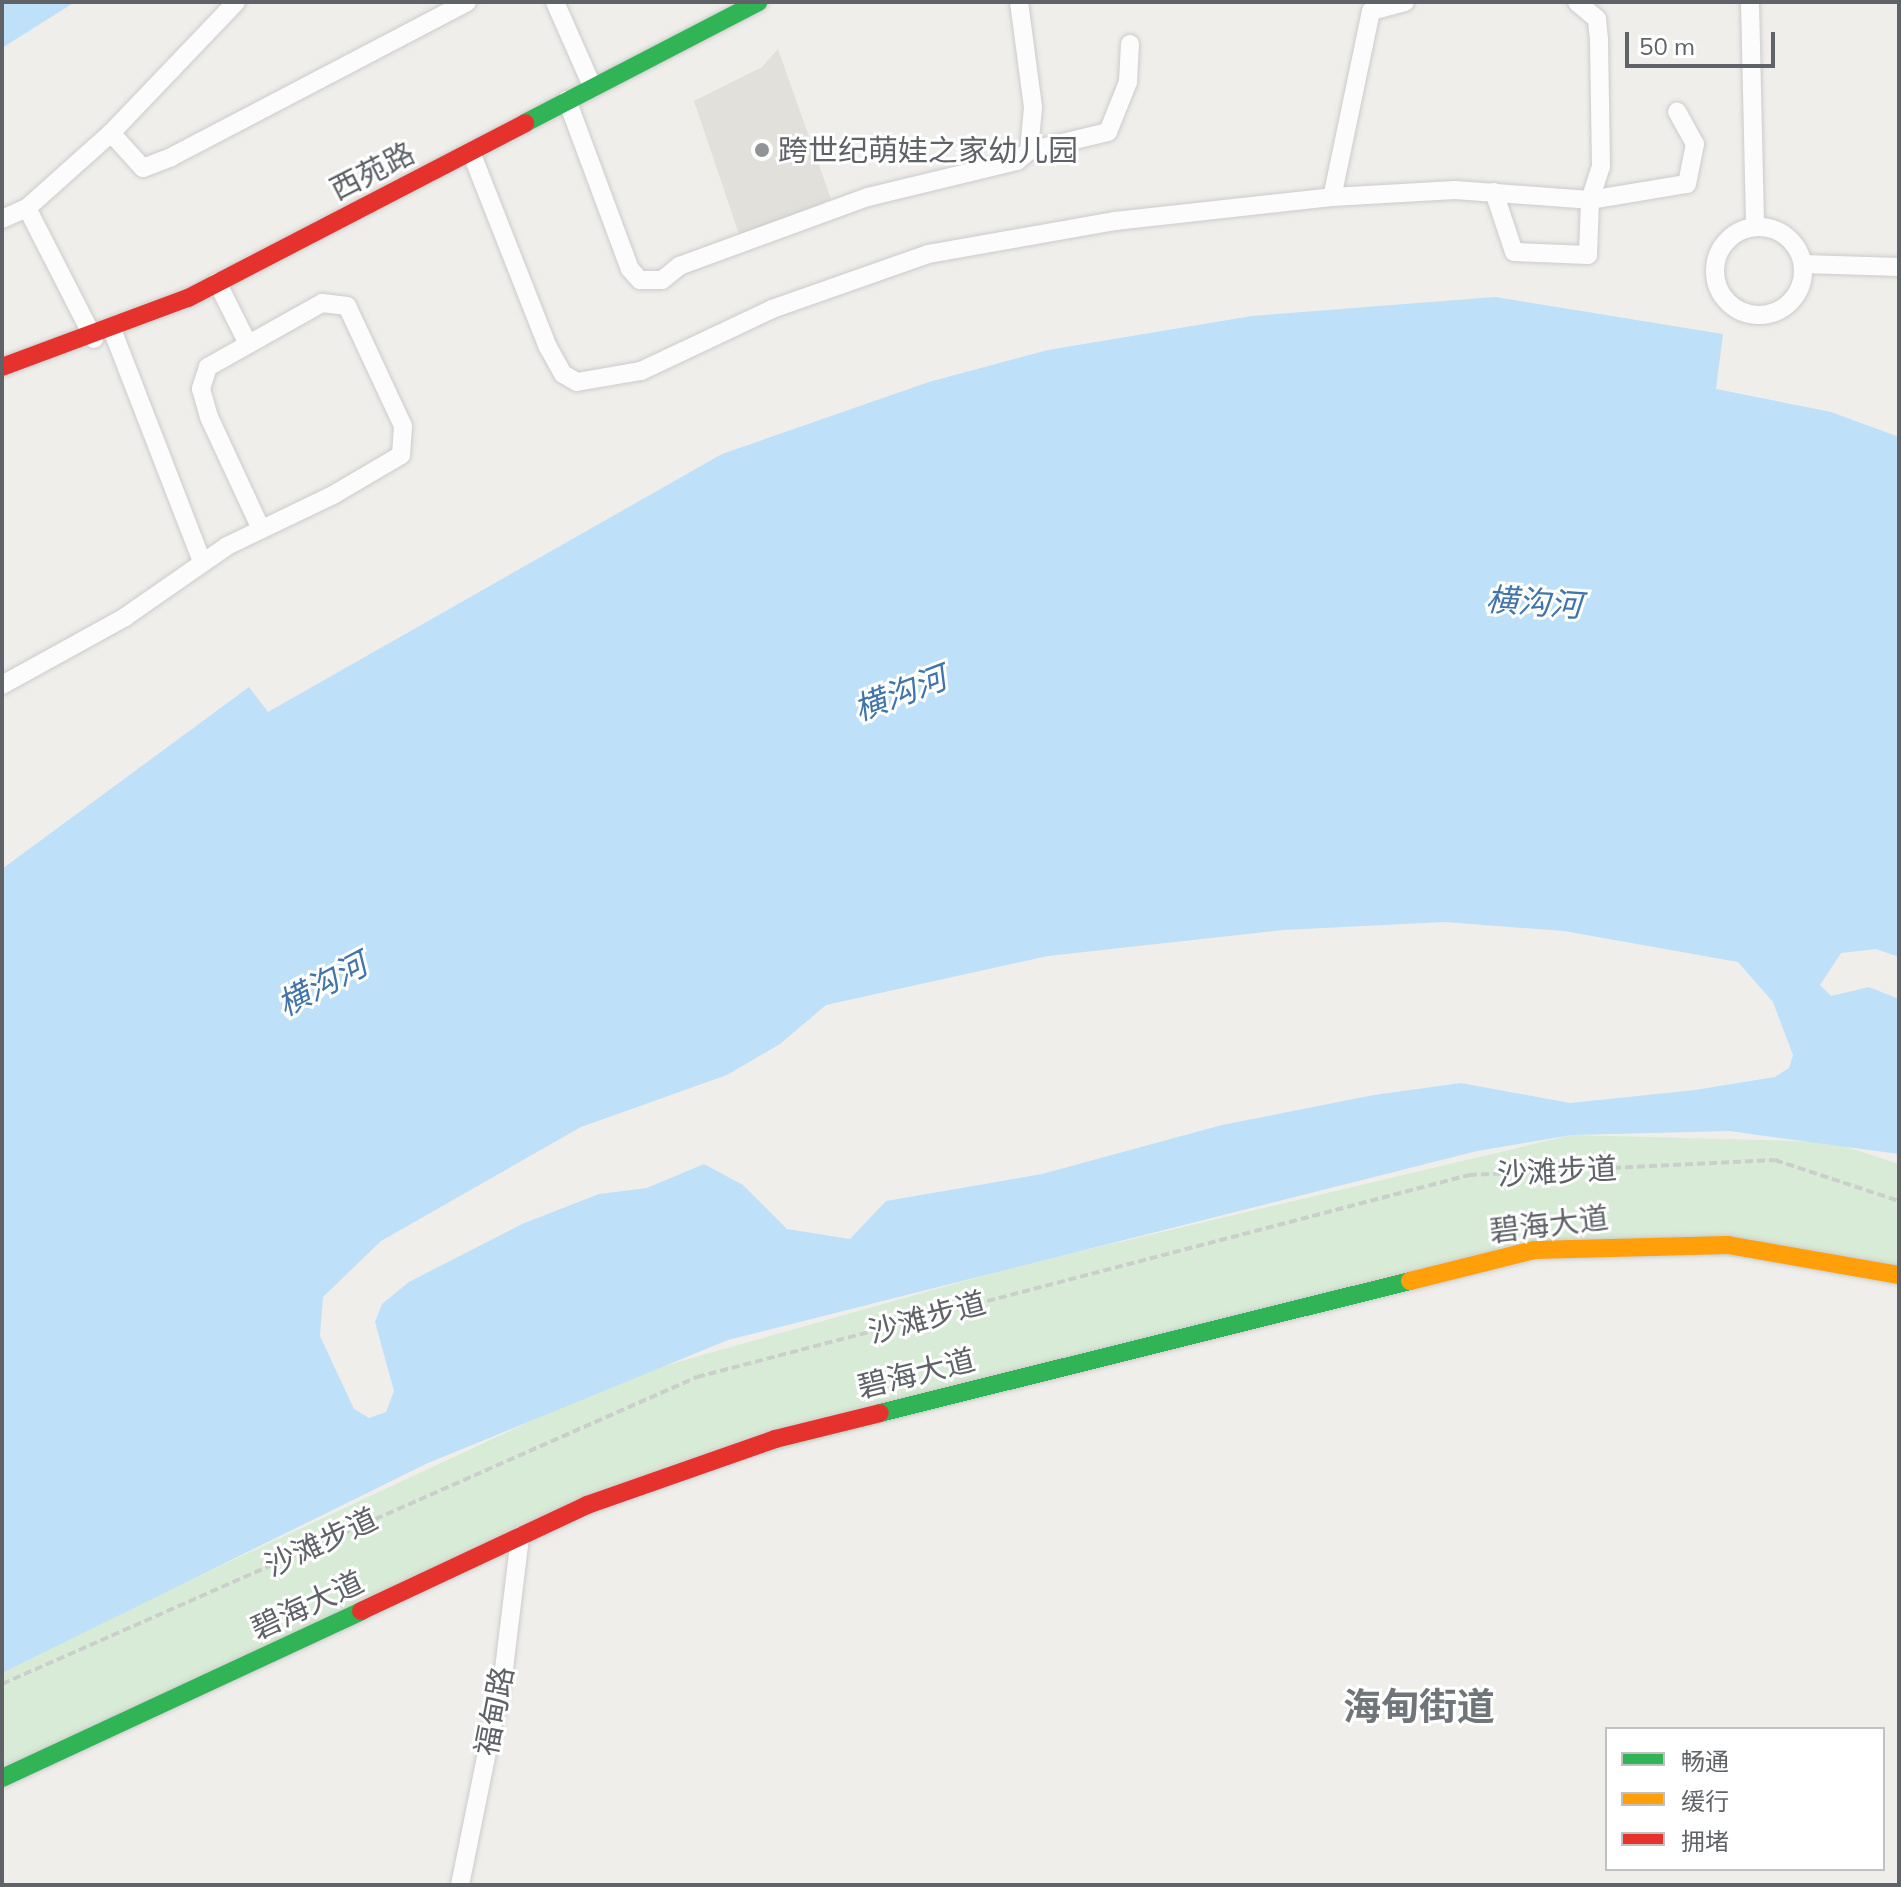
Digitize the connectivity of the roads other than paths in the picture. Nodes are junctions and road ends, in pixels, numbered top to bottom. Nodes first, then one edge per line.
1 (236, 2) edge
2 (467, 2) edge
3 (555, 2) edge
4 (758, 2) edge
5 (1019, 2) edge
6 (1405, 2) edge
7 (1577, 2) edge
8 (1750, 2) edge
9 (1130, 44) dead end
10 (593, 88) junction
11 (567, 100) junction
12 (1677, 112) dead end
13 (111, 133) junction
14 (1029, 151) junction
15 (471, 152) junction
16 (1494, 192) junction
17 (1332, 197) junction
18 (1590, 200) junction
19 (27, 208) junction
20 (2, 219) edge
21 (1755, 227) junction
22 (1803, 264) junction
23 (1899, 267) edge
24 (217, 282) junction
25 (113, 332) junction
26 (94, 339) junction
27 (248, 344) junction
28 (2, 367) edge
29 (261, 529) junction
30 (202, 562) junction
31 (2, 685) edge
32 (1899, 1275) edge
33 (1899, 1286) edge
34 (519, 1542) junction
35 (2, 1778) edge
36 (2, 1791) edge
37 (460, 1885) edge

1 - 13 street
2 - 13 street
3 - 10 street
4 - 10 main road, 西苑路
5 - 14 street
6 - 17 street
7 - 18 street
8 - 21 street
9 - 14 street
10 - 11 main road, 西苑路
11 - 14 street
11 - 15 main road, 西苑路
12 - 18 street
13 - 19 street
15 - 17 street
15 - 24 main road, 西苑路
16 - 17 street
16 - 18 street
16 - 18 street
19 - 20 street
19 - 26 street
21 - 22 street
21 - 22 street
22 - 23 street
24 - 25 main road, 西苑路
24 - 27 street
25 - 26 main road, 西苑路
25 - 30 street
26 - 28 main road, 西苑路
27 - 29 street
27 - 29 street
29 - 30 street
30 - 31 street
32 - 34 main road, 碧海大道
33 - 34 main road, 碧海大道
34 - 35 main road, 碧海大道
34 - 36 main road, 碧海大道
34 - 37 street, 福甸路

